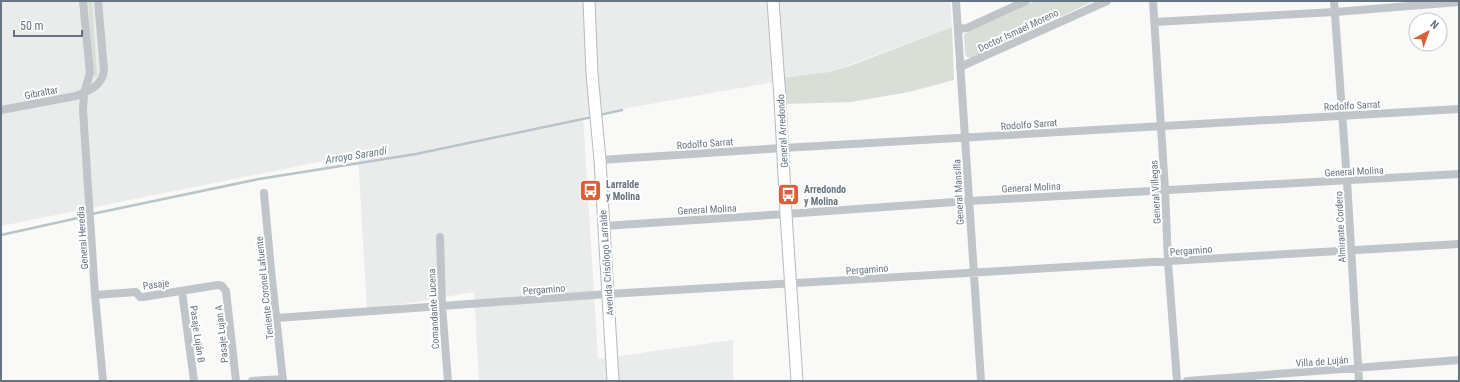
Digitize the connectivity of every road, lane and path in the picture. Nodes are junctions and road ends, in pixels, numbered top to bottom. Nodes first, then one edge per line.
1 (83, 1) edge
2 (98, 1) edge
3 (589, 1) edge
4 (773, 1) edge
5 (956, 1) edge
6 (1026, 1) edge
7 (1107, 1) edge
8 (1153, 1) edge
9 (1334, 1) edge
10 (1459, 2) edge
11 (1335, 12) junction
12 (1155, 22) junction
13 (958, 29) junction
14 (960, 68) junction
15 (84, 93) junction
16 (1459, 109) edge
17 (1, 110) edge
18 (1343, 116) junction
19 (1161, 126) junction
20 (965, 138) junction
21 (783, 148) junction
22 (600, 160) junction
23 (1459, 174) edge
24 (1347, 181) junction
25 (1165, 190) junction
26 (264, 193) dead end
27 (969, 201) junction
28 (786, 214) junction
29 (604, 226) junction
30 (440, 237) dead end
31 (1459, 244) edge
32 (1351, 250) junction
33 (1168, 262) junction
34 (973, 272) junction
35 (791, 284) junction
36 (222, 286) joint
37 (182, 291) junction
38 (608, 294) junction
39 (95, 295) junction
40 (442, 306) junction
41 (277, 318) junction
42 (1459, 360) edge
43 (1358, 368) junction
44 (283, 380) edge
45 (103, 381) edge
46 (194, 381) edge
47 (236, 381) edge
48 (252, 381) edge
49 (448, 381) edge
50 (613, 381) edge
51 (797, 381) edge
52 (981, 381) edge
53 (1177, 381) edge
54 (1187, 381) edge
55 (1359, 381) edge

1 - 15 street, General Heredia
2 - 15 street
3 - 22 street, Avenida Crisólogo Larralde
4 - 21 street, General Arredondo
5 - 13 street, General Mansilla
6 - 13 street
7 - 14 street, Doctor Ismael Moreno
8 - 12 street, General Villegas
9 - 11 street, Almirante Cordero
10 - 11 street
11 - 12 street
11 - 18 street, Almirante Cordero
12 - 19 street, General Villegas
13 - 14 street, General Mansilla
14 - 20 street, General Mansilla
15 - 17 street, Gibraltar
15 - 39 street, General Heredia
16 - 18 street, Rodolfo Sarrat
18 - 19 street, Rodolfo Sarrat
18 - 24 street, Almirante Cordero
19 - 20 street, Rodolfo Sarrat
19 - 25 street, General Villegas
20 - 21 street, Rodolfo Sarrat
20 - 27 street, General Mansilla
21 - 22 street, Rodolfo Sarrat
21 - 28 street, General Arredondo
22 - 29 street, Avenida Crisólogo Larralde
23 - 24 street, General Molina
24 - 25 street, General Molina
24 - 32 street, Almirante Cordero
25 - 27 street, General Molina
25 - 33 street, General Villegas
26 - 41 street, Teniente Coronel Lafuente
27 - 28 street, General Molina
27 - 34 street, General Mansilla
28 - 29 street, General Molina
28 - 35 street, General Arredondo
29 - 38 street, Avenida Crisólogo Larralde
30 - 40 street, Comandante Lucena
31 - 32 street, Pergamino
32 - 33 street, Pergamino
32 - 43 street, Almirante Cordero
33 - 34 street, Pergamino
33 - 53 street, General Villegas
34 - 35 street, Pergamino
34 - 52 street, General Mansilla
35 - 38 street, Pergamino
35 - 51 street, General Arredondo
36 - 37 street, Pasaje
36 - 47 street, Pasaje Lujan A
37 - 39 street, Pasaje
37 - 46 street, Pasaje Luján B
38 - 40 street, Pergamino
38 - 50 street, Avenida Crisólogo Larralde
39 - 45 street, General Heredia
40 - 41 street, Pergamino
40 - 49 street, Comandante Lucena
41 - 44 street, Teniente Coronel Lafuente
42 - 43 street, Villa de Luján
43 - 54 street, Villa de Luján
43 - 55 street, Almirante Cordero
44 - 48 street

